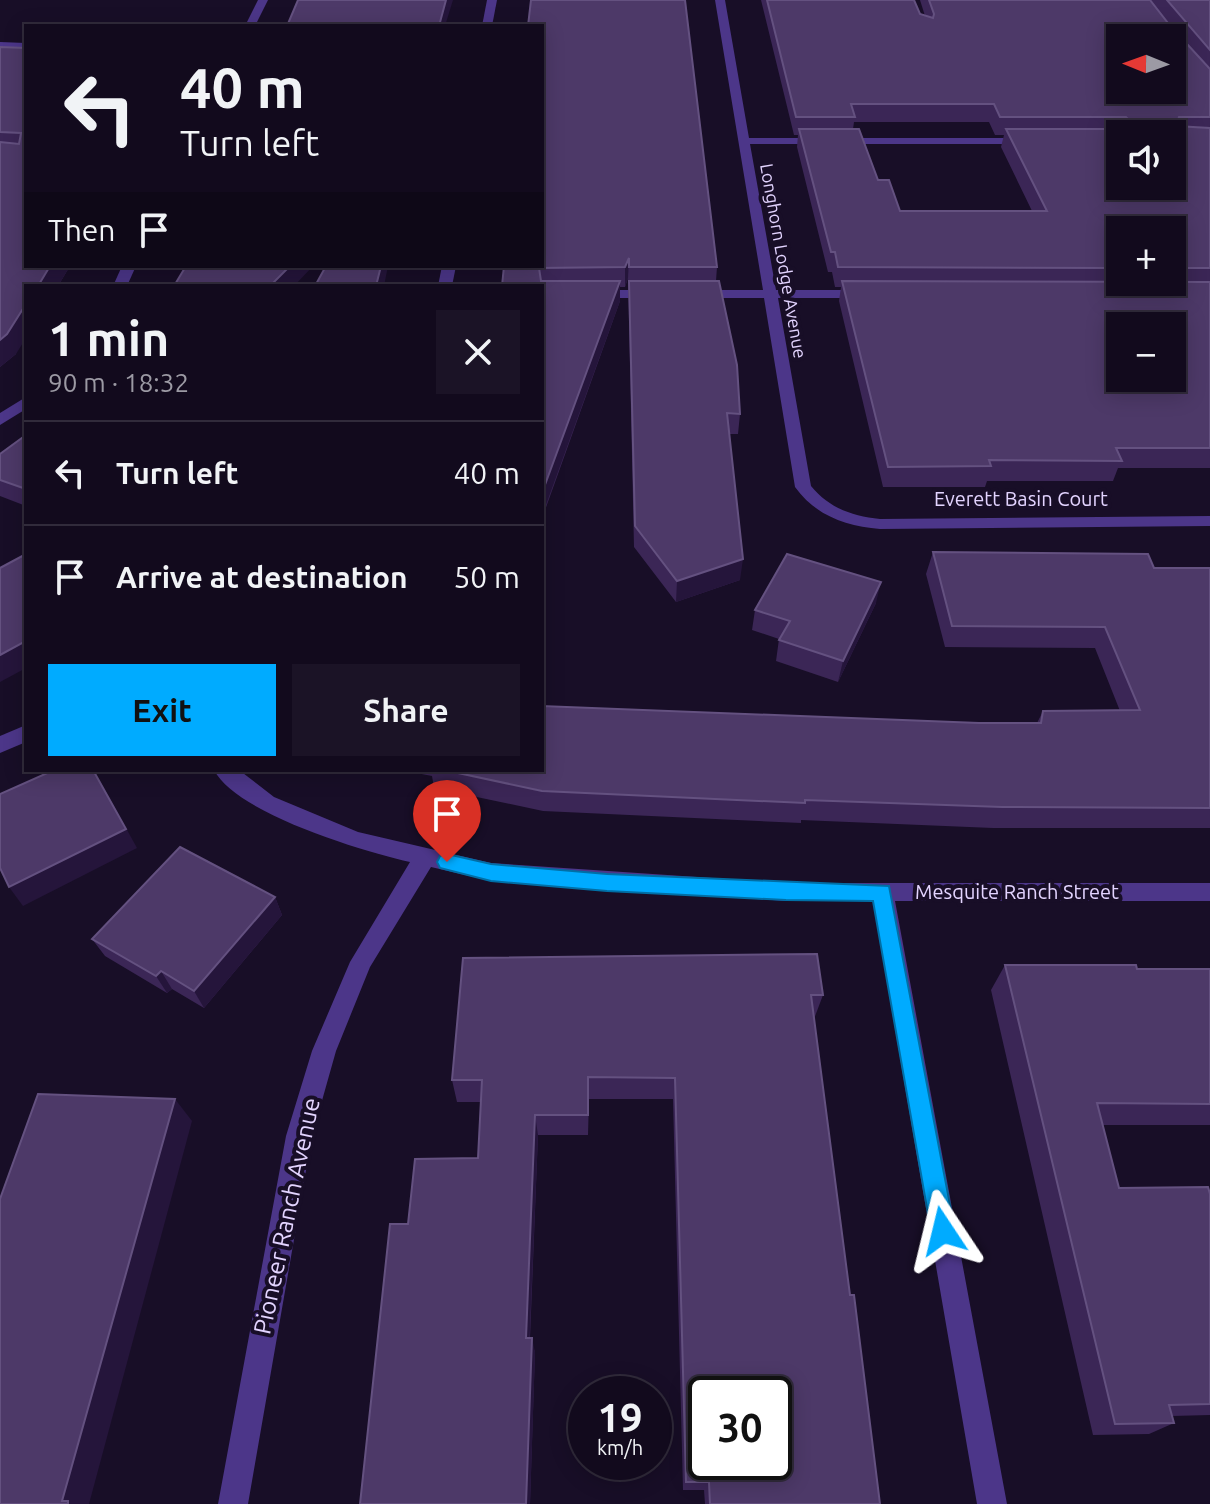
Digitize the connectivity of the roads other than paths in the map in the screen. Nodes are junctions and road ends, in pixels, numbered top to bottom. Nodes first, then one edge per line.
1 (263, 0) edge
2 (492, 0) edge
3 (720, 0) edge
4 (251, 24) edge
5 (487, 24) edge
6 (0, 45) edge
7 (24, 46) edge
8 (744, 141) junction
9 (1042, 141) edge
10 (544, 294) edge
11 (663, 294) edge
12 (678, 294) edge
13 (771, 294) junction
14 (879, 294) edge
15 (24, 403) edge
16 (0, 420) edge
17 (834, 513) joint
18 (1210, 521) edge
19 (24, 734) edge
20 (0, 745) edge
21 (227, 772) edge
22 (425, 857) junction
23 (882, 892) junction
24 (1210, 892) edge
25 (233, 1504) edge
26 (992, 1504) edge

1 - 4 street
2 - 5 street
3 - 8 street, Longhorn Lodge Avenue
6 - 7 street
8 - 9 street
8 - 13 street, Longhorn Lodge Avenue
10 - 11 street
12 - 13 street
13 - 14 street
13 - 17 street, Longhorn Lodge Avenue
15 - 16 street
17 - 18 street, Everett Basin Court
19 - 20 street
21 - 22 street, Mesquite Ranch Street
22 - 23 street, Mesquite Ranch Street
22 - 25 street, Pioneer Ranch Avenue
23 - 24 street, Mesquite Ranch Street
23 - 26 street

